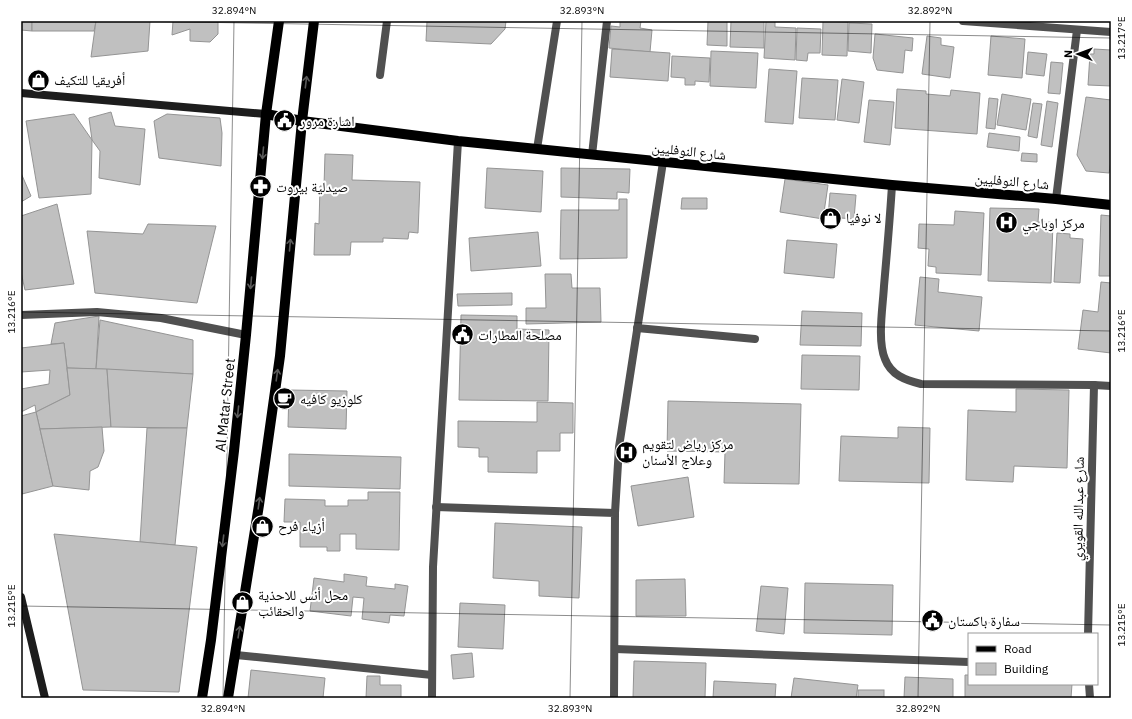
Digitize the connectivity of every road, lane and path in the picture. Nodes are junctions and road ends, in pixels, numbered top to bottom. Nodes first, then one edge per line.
1 (279, 21) edge
2 (314, 21) edge
3 (387, 21) edge
4 (557, 21) edge
5 (607, 21) edge
6 (963, 21) edge
7 (1077, 30) junction
8 (1111, 32) edge
9 (380, 75) dead end
10 (21, 93) edge
11 (266, 114) junction
12 (302, 120) junction
13 (458, 141) junction
14 (537, 149) junction
15 (592, 155) junction
16 (663, 162) junction
17 (892, 185) junction
18 (1056, 198) junction
19 (1111, 205) edge
20 (21, 315) edge
21 (637, 328) junction
22 (246, 335) junction
23 (755, 339) dead end
24 (1094, 385) junction
25 (1111, 386) edge
26 (436, 507) junction
27 (615, 514) junction
28 (21, 597) edge
29 (1088, 633) edge
30 (615, 649) junction
31 (236, 655) junction
32 (968, 662) edge
33 (432, 675) junction
34 (1089, 685) edge
35 (45, 698) edge
36 (202, 698) edge
37 (228, 698) edge
38 (432, 698) edge
39 (614, 698) edge
40 (1090, 698) edge

1 - 11 main road, Al Matar Street
12 -> 2 main road
3 - 9 street
4 - 14 street
5 - 15 street
6 - 7 street
7 - 8 street
7 - 18 street
10 - 11 street
11 - 12 main road, شارع النوفليين
11 -> 22 main road, Al Matar Street
12 - 13 main road, شارع النوفليين
31 -> 12 main road
13 - 14 main road, شارع النوفليين
13 - 26 street
14 - 15 main road, شارع النوفليين
15 - 16 main road, شارع النوفليين
16 - 17 main road, شارع النوفليين
16 - 21 street
17 - 18 main road, شارع النوفليين
17 - 24 street
18 - 19 main road, شارع النوفليين
20 - 22 street
21 - 23 street
21 - 27 street
22 -> 36 main road, Al Matar Street
24 - 25 street
24 - 29 street, شارع عبدالله القويري
26 - 27 street
26 - 33 street
27 - 30 street
28 - 35 street
30 - 32 street
30 - 39 street
31 - 33 street
31 - 37 main road
33 - 38 street
34 - 40 street

